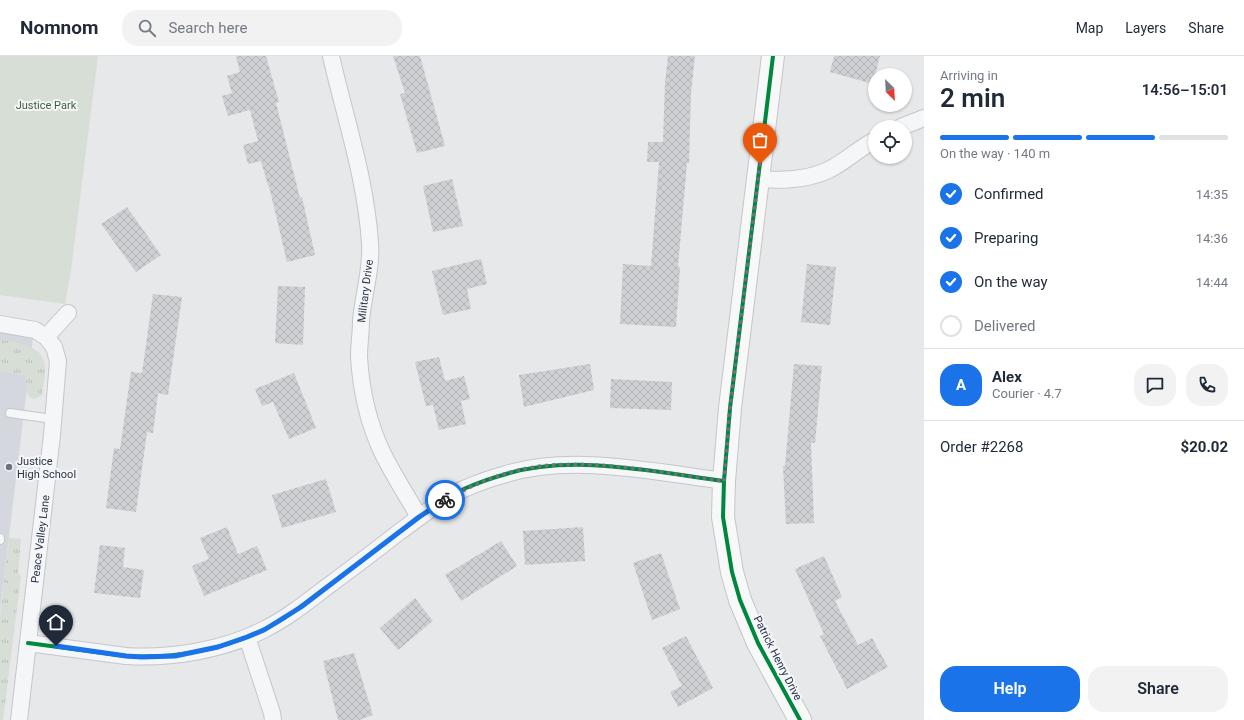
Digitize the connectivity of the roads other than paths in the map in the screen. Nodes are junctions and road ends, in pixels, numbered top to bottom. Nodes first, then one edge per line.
1 (331, 56) edge
2 (773, 56) edge
3 (924, 118) edge
4 (912, 123) edge
5 (868, 144) edge
6 (758, 180) junction
7 (68, 313) dead end
8 (0, 324) edge
9 (46, 337) junction
10 (10, 413) dead end
11 (54, 419) junction
12 (724, 481) junction
13 (419, 517) junction
14 (247, 637) junction
15 (28, 643) junction
16 (19, 720) edge
17 (273, 720) edge
18 (800, 720) edge

1 - 13 street, Military Drive
2 - 6 street, Patrick Henry Drive
3 - 4 street
5 - 6 street
6 - 12 street, Patrick Henry Drive
7 - 9 street
8 - 9 street
9 - 11 street, Peace Valley Lane
10 - 11 lane
11 - 15 street, Peace Valley Lane
12 - 13 street
12 - 18 street, Patrick Henry Drive
13 - 14 street
14 - 15 street
14 - 17 street
15 - 16 street, Peace Valley Lane

